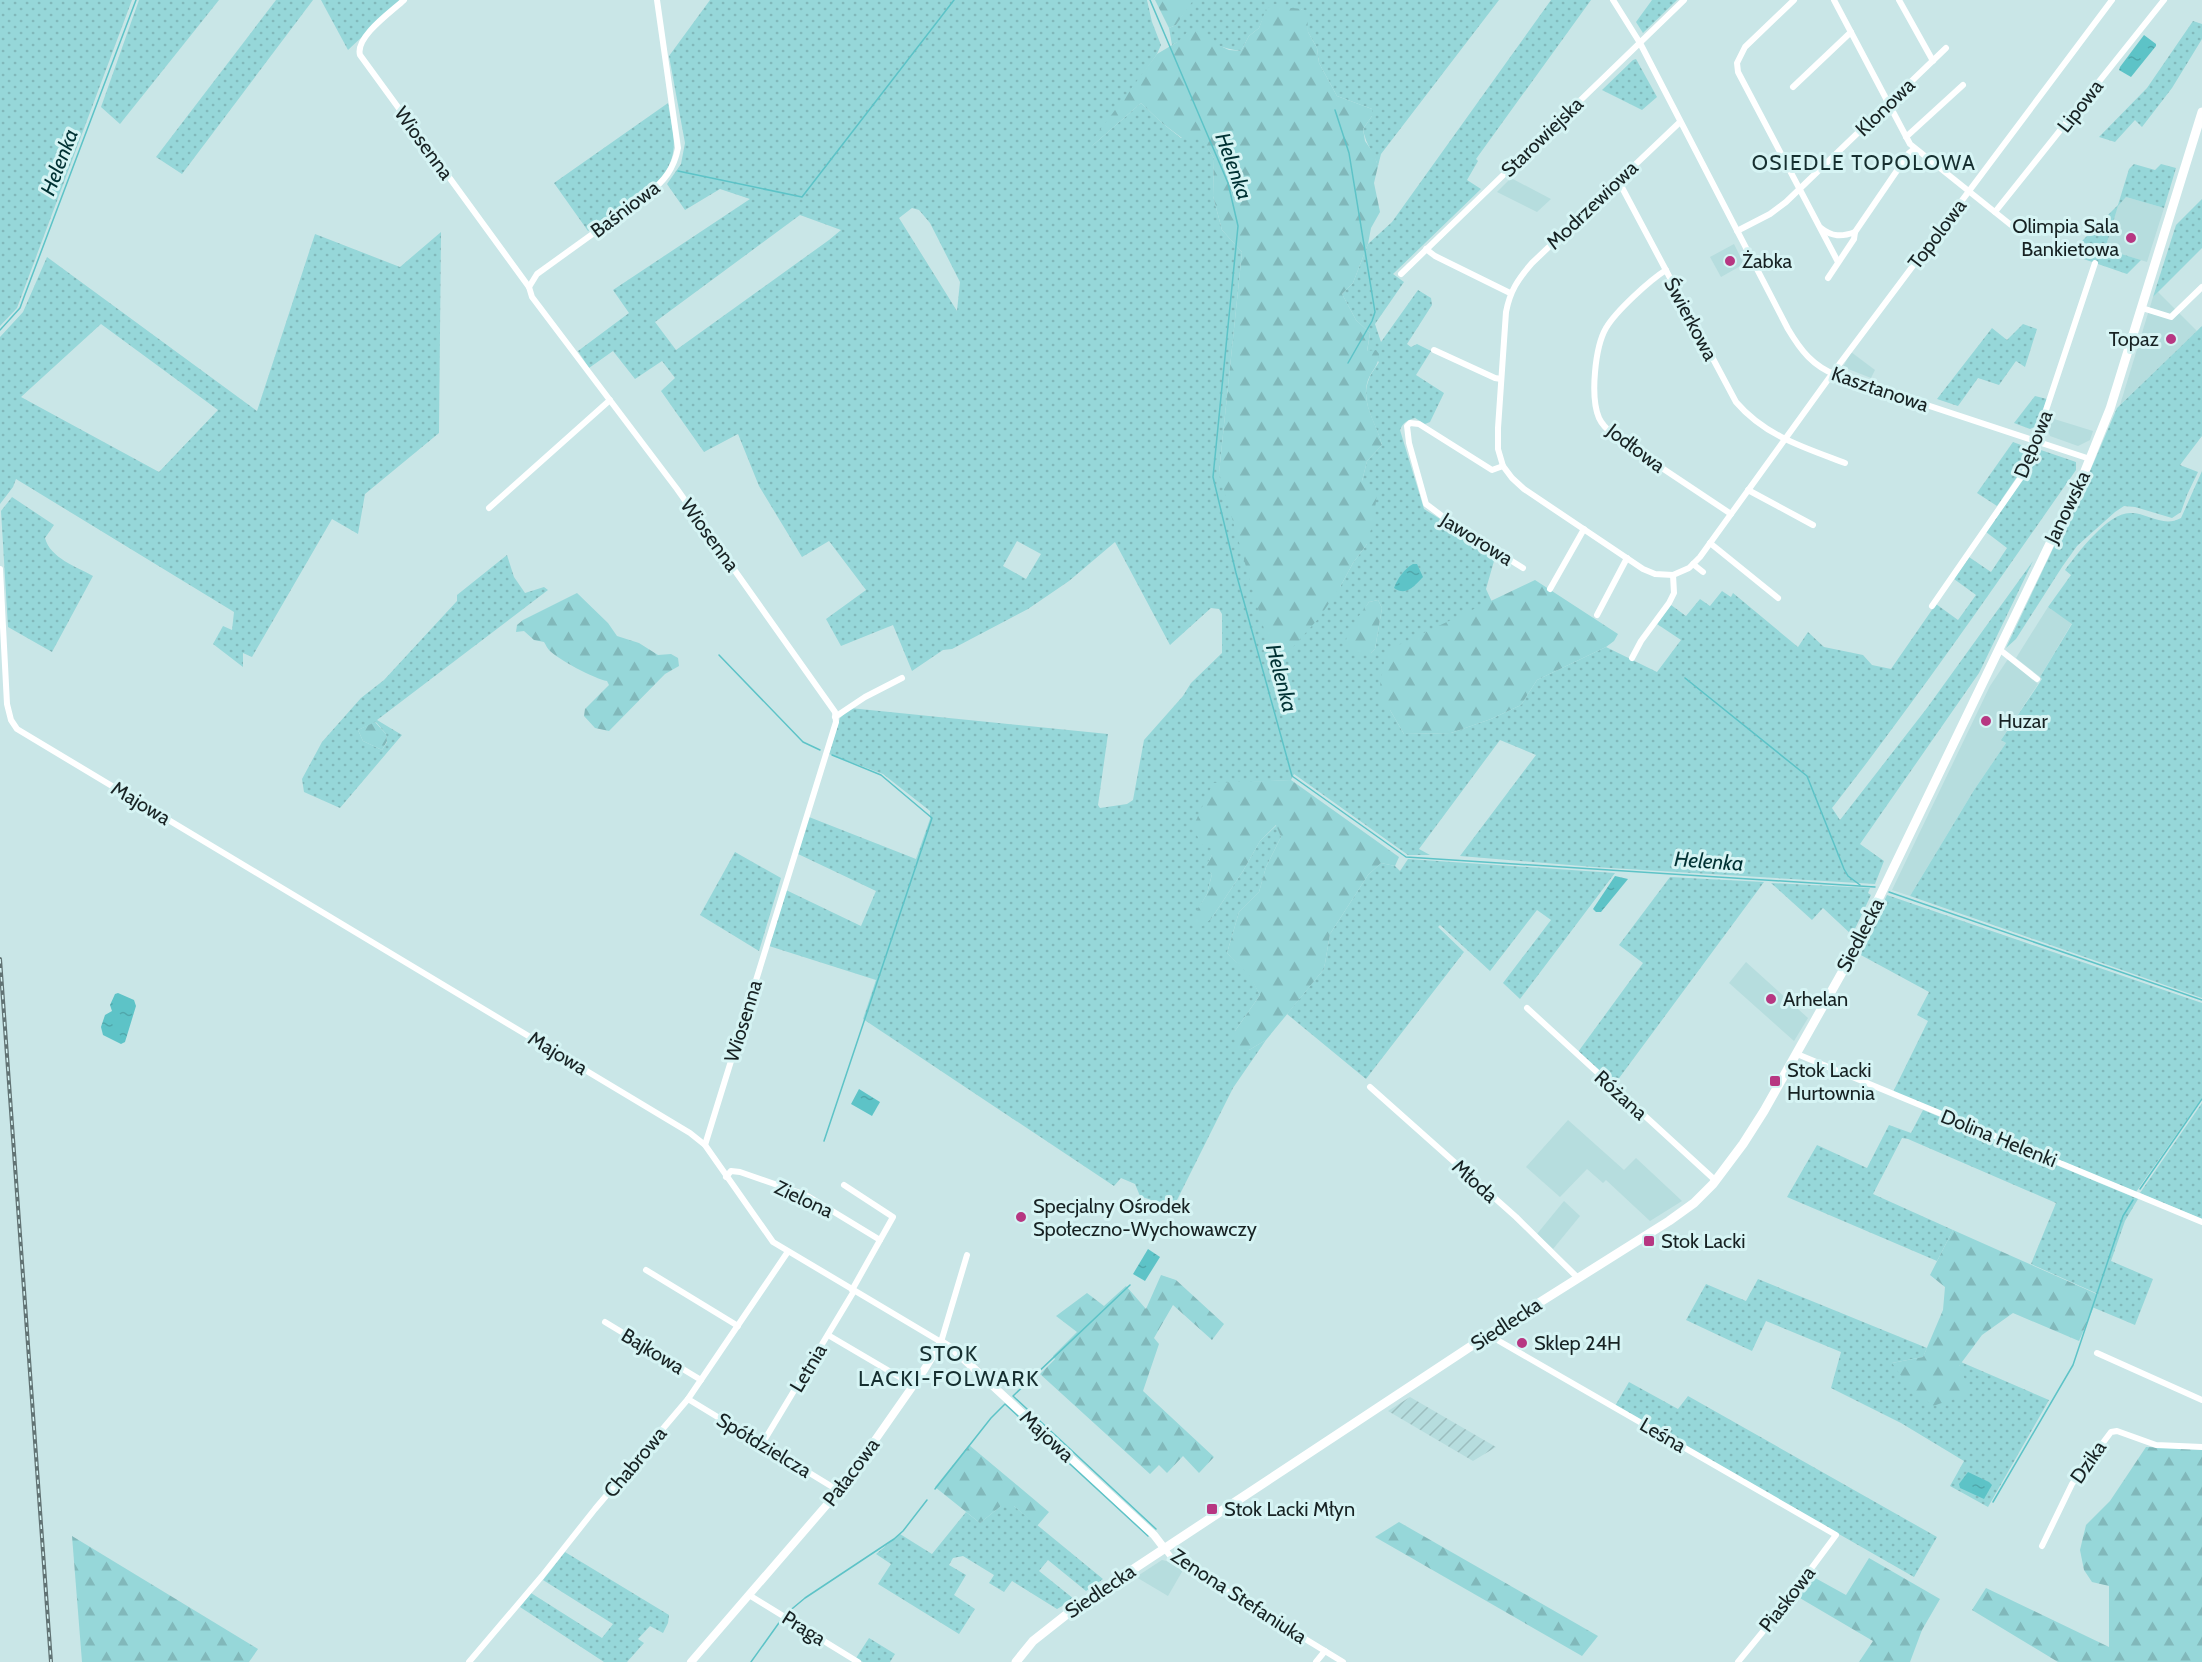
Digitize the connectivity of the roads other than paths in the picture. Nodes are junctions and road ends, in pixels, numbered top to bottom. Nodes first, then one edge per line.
1 (404, 0) edge
2 (657, 0) edge
3 (1613, 0) edge
4 (1684, 0) edge
5 (1794, 0) edge
6 (1834, 0) edge
7 (1899, 0) edge
8 (2112, 0) edge
9 (2164, 0) edge
10 (1851, 32) junction
11 (1640, 43) junction
12 (1946, 48) dead end
13 (1933, 61) junction
14 (1963, 85) dead end
15 (1793, 87) dead end
16 (1889, 103) junction
17 (2202, 112) edge
18 (1680, 122) junction
19 (1906, 137) junction
20 (1914, 149) junction
21 (1618, 180) junction
22 (1799, 189) junction
23 (1968, 191) junction
24 (1995, 212) junction
25 (1819, 225) junction
26 (2011, 225) dead end
27 (1737, 231) junction
28 (1855, 232) junction
29 (1426, 249) junction
30 (1838, 262) junction
31 (2095, 263) dead end
32 (1666, 270) junction
33 (1401, 274) dead end
34 (1828, 278) dead end
35 (529, 287) junction
36 (2202, 287) edge
37 (1510, 293) junction
38 (2142, 308) junction
39 (1434, 350) dead end
40 (1832, 374) junction
41 (1501, 379) junction
42 (610, 400) junction
43 (1785, 440) junction
44 (2036, 441) junction
45 (2090, 459) junction
46 (1845, 463) dead end
47 (1503, 466) junction
48 (1748, 490) junction
49 (489, 508) dead end
50 (1731, 514) junction
51 (1813, 525) dead end
52 (1584, 529) junction
53 (1710, 543) junction
54 (1627, 558) junction
55 (1693, 564) junction
56 (1523, 568) dead end
57 (0, 569) edge
58 (1703, 572) dead end
59 (1673, 575) junction
60 (1550, 589) dead end
61 (1778, 598) dead end
62 (1932, 606) dead end
63 (1597, 615) dead end
64 (1999, 649) junction
65 (1632, 658) dead end
66 (902, 678) dead end
67 (2037, 679) dead end
68 (835, 717) junction
69 (1886, 883) joint
70 (1527, 1008) dead end
71 (1797, 1054) junction
72 (1370, 1087) dead end
73 (705, 1145) junction
74 (726, 1177) junction
75 (1716, 1181) junction
76 (844, 1185) dead end
77 (2202, 1222) edge
78 (880, 1240) junction
79 (787, 1252) junction
80 (967, 1255) dead end
81 (646, 1270) dead end
82 (1578, 1278) junction
83 (853, 1291) junction
84 (605, 1322) dead end
85 (738, 1326) junction
86 (1491, 1333) junction
87 (828, 1335) junction
88 (941, 1342) junction
89 (2097, 1353) dead end
90 (701, 1380) junction
91 (913, 1385) junction
92 (688, 1399) junction
93 (2202, 1400) edge
94 (762, 1444) junction
95 (2202, 1447) edge
96 (839, 1491) junction
97 (1836, 1535) joint
98 (2042, 1546) dead end
99 (1164, 1548) junction
100 (749, 1595) junction
101 (1325, 1651) junction
102 (469, 1662) edge
103 (691, 1662) edge
104 (858, 1662) edge
105 (1016, 1662) edge
106 (1316, 1662) edge
107 (1343, 1662) edge
108 (1738, 1662) edge

1 - 35 street, Wiosenna
2 - 35 street, Baśniowa
3 - 11 street, Kasztanowa
4 - 11 street, Starowiejska
5 - 22 street
6 - 10 street
7 - 13 street
8 - 23 street, Topolowa
9 - 24 street, Lipowa
10 - 15 street
10 - 16 street
11 - 18 street, Kasztanowa
11 - 29 street, Starowiejska
12 - 13 street, Klonowa
13 - 16 street, Klonowa
14 - 19 street
16 - 19 street
16 - 22 street, Klonowa
17 - 38 main road, Janowska
18 - 21 street, Modrzewiowa
18 - 27 street, Kasztanowa
19 - 20 street
20 - 23 street
20 - 28 street
21 - 32 street, Świerkowa
21 - 37 street, Modrzewiowa
22 - 25 street
22 - 27 street, Klonowa
23 - 24 street
23 - 40 street, Topolowa
24 - 26 street
25 - 28 street
25 - 30 street
27 - 40 street, Kasztanowa
28 - 30 street
29 - 33 street, Starowiejska
29 - 37 street
30 - 34 street
31 - 44 street, Dębowa
32 - 43 street, Świerkowa
32 - 50 street, Jodłowa
35 - 42 street, Wiosenna
36 - 38 street
37 - 41 street, Modrzewiowa
38 - 45 main road, Janowska
39 - 41 street
40 - 43 street, Topolowa
40 - 44 street, Kasztanowa
41 - 47 street, Modrzewiowa
42 - 49 street
42 - 68 street, Wiosenna
43 - 46 street
43 - 48 street, Topolowa
44 - 45 street, Kasztanowa
44 - 62 street, Dębowa
45 - 64 main road, Janowska
47 - 52 street
47 - 56 street, Jaworowa
48 - 50 street, Topolowa
48 - 51 street
50 - 53 street, Topolowa
52 - 54 street
52 - 60 street
53 - 55 street, Topolowa
53 - 61 street
54 - 59 street
54 - 63 street
55 - 58 street
55 - 59 street, Topolowa
57 - 73 street, Majowa
59 - 65 street
64 - 67 street
64 - 69 main road, Janowska
66 - 68 street
68 - 73 street, Wiosenna
69 - 71 main road, Siedlecka
70 - 75 street, Różana
71 - 75 main road, Siedlecka
71 - 77 street, Dolina Helenki
72 - 82 street, Młoda
73 - 74 street, Majowa
74 - 78 street, Zielona
74 - 79 street, Majowa
75 - 82 main road, Siedlecka
76 - 78 street, Letnia
78 - 83 street, Letnia
79 - 83 street, Majowa
79 - 85 street, Chabrowa
80 - 88 street, Pałacowa
81 - 85 street
82 - 86 main road, Siedlecka
83 - 87 street, Letnia
83 - 88 street, Majowa
84 - 90 street, Bajkowa
85 - 90 street, Chabrowa
86 - 97 street, Leśna
86 - 99 main road, Siedlecka
87 - 91 street
87 - 94 street, Letnia
88 - 91 street, Pałacowa
88 - 99 street, Majowa
89 - 93 street
90 - 92 street, Chabrowa
91 - 96 street, Pałacowa
92 - 94 street, Spółdzielcza
92 - 102 street, Chabrowa
94 - 96 street, Spółdzielcza
95 - 98 street, Dzika
96 - 100 street, Pałacowa
97 - 108 street, Piaskowa
99 - 101 street, Zenona Stefaniuka
99 - 105 main road, Siedlecka
100 - 103 street, Pałacowa
100 - 104 street, Praga
101 - 106 street
101 - 107 street, Zenona Stefaniuka

